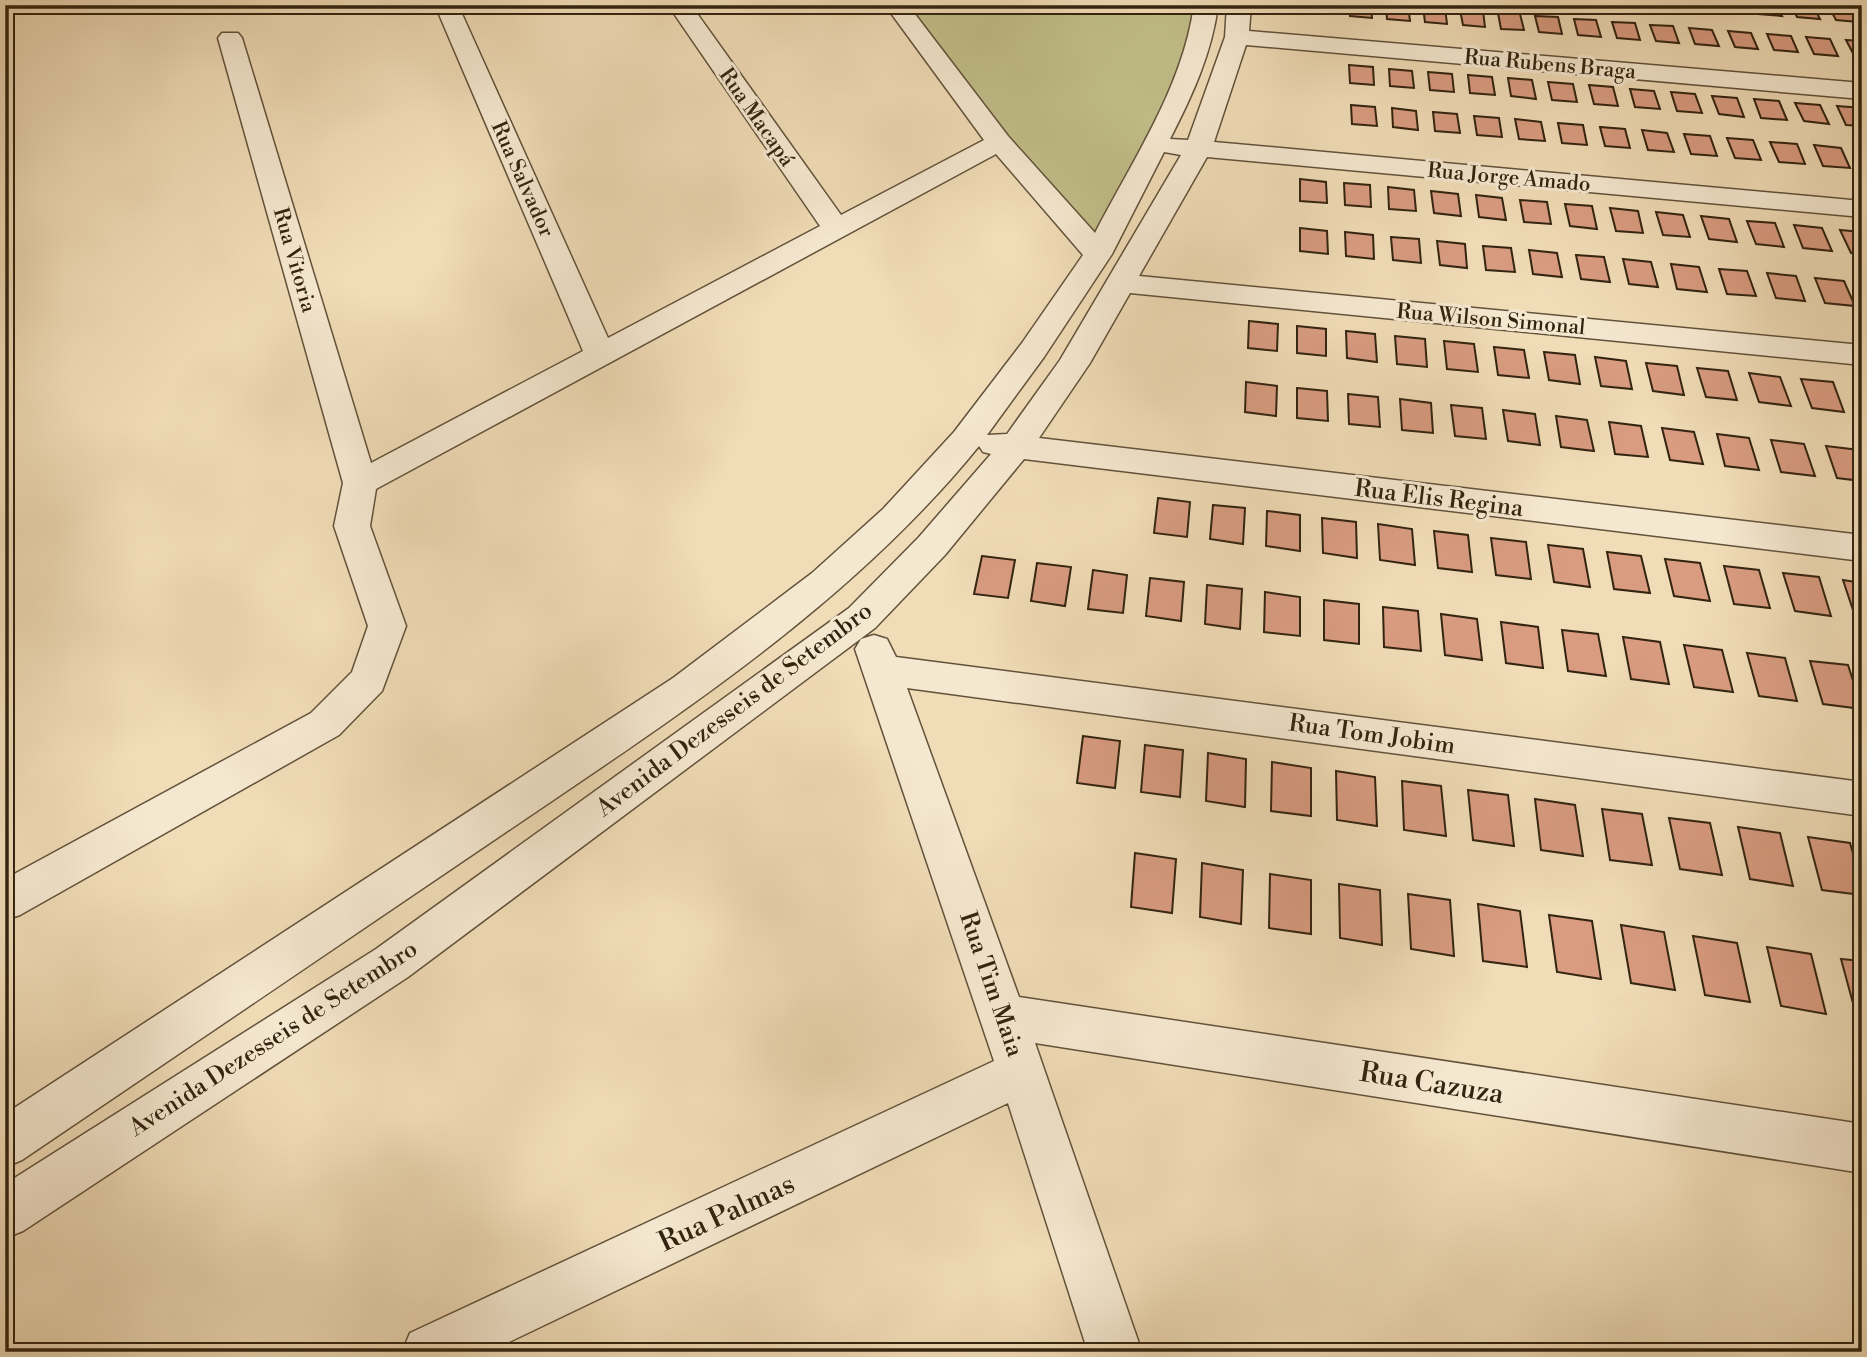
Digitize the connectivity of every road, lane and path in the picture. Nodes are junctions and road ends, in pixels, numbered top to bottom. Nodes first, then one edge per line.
1 (446, 5) edge
2 (679, 5) edge
3 (896, 5) edge
4 (1206, 5) edge
5 (1238, 21) edge
6 (230, 38) dead end
7 (1862, 91) edge
8 (999, 142) junction
9 (1156, 145) junction
10 (1198, 149) junction
11 (1862, 209) edge
12 (836, 228) junction
13 (1109, 269) junction
14 (600, 354) junction
15 (1862, 355) edge
16 (966, 440) junction
17 (1015, 448) junction
18 (360, 483) junction
19 (1862, 548) edge
20 (825, 582) junction
21 (862, 618) junction
22 (883, 670) junction
23 (1862, 799) edge
24 (5, 901) edge
25 (1003, 1016) junction
26 (1022, 1072) junction
27 (5, 1143) edge
28 (1862, 1149) edge
29 (5, 1213) edge
30 (429, 1352) edge
31 (1115, 1352) edge

1 - 14 street, Rua Salvador
2 - 12 street, Rua Macapá
3 - 8 street
4 - 9 street, Avenida Dezesseis de Setembro
5 - 7 street, Rua Rubens Braga
5 - 10 street, Avenida Dezesseis de Setembro
6 - 18 street, Rua Vitoria
8 - 12 street
8 - 13 street
9 - 10 street, Rua Jorge Amado
9 - 13 street, Avenida Dezesseis de Setembro
10 - 11 street, Rua Jorge Amado
10 - 13 street, Avenida Dezesseis de Setembro
12 - 14 street
13 - 15 street, Rua Wilson Simonal
13 - 16 street, Avenida Dezesseis de Setembro
13 - 17 street, Avenida Dezesseis de Setembro
14 - 18 street
16 - 17 street, Rua Elis Regina
16 - 20 street, Avenida Dezesseis de Setembro
17 - 19 street, Rua Elis Regina
17 - 21 street, Avenida Dezesseis de Setembro
18 - 24 street
20 - 21 street
20 - 27 street, Avenida Dezesseis de Setembro
21 - 22 street, Rua Tim Maia
21 - 29 street, Avenida Dezesseis de Setembro
22 - 23 street, Rua Tom Jobim
22 - 25 street, Rua Tim Maia
25 - 26 street, Rua Tim Maia
25 - 28 street, Rua Cazuza
26 - 30 street, Rua Palmas
26 - 31 street, Rua Tim Maia

